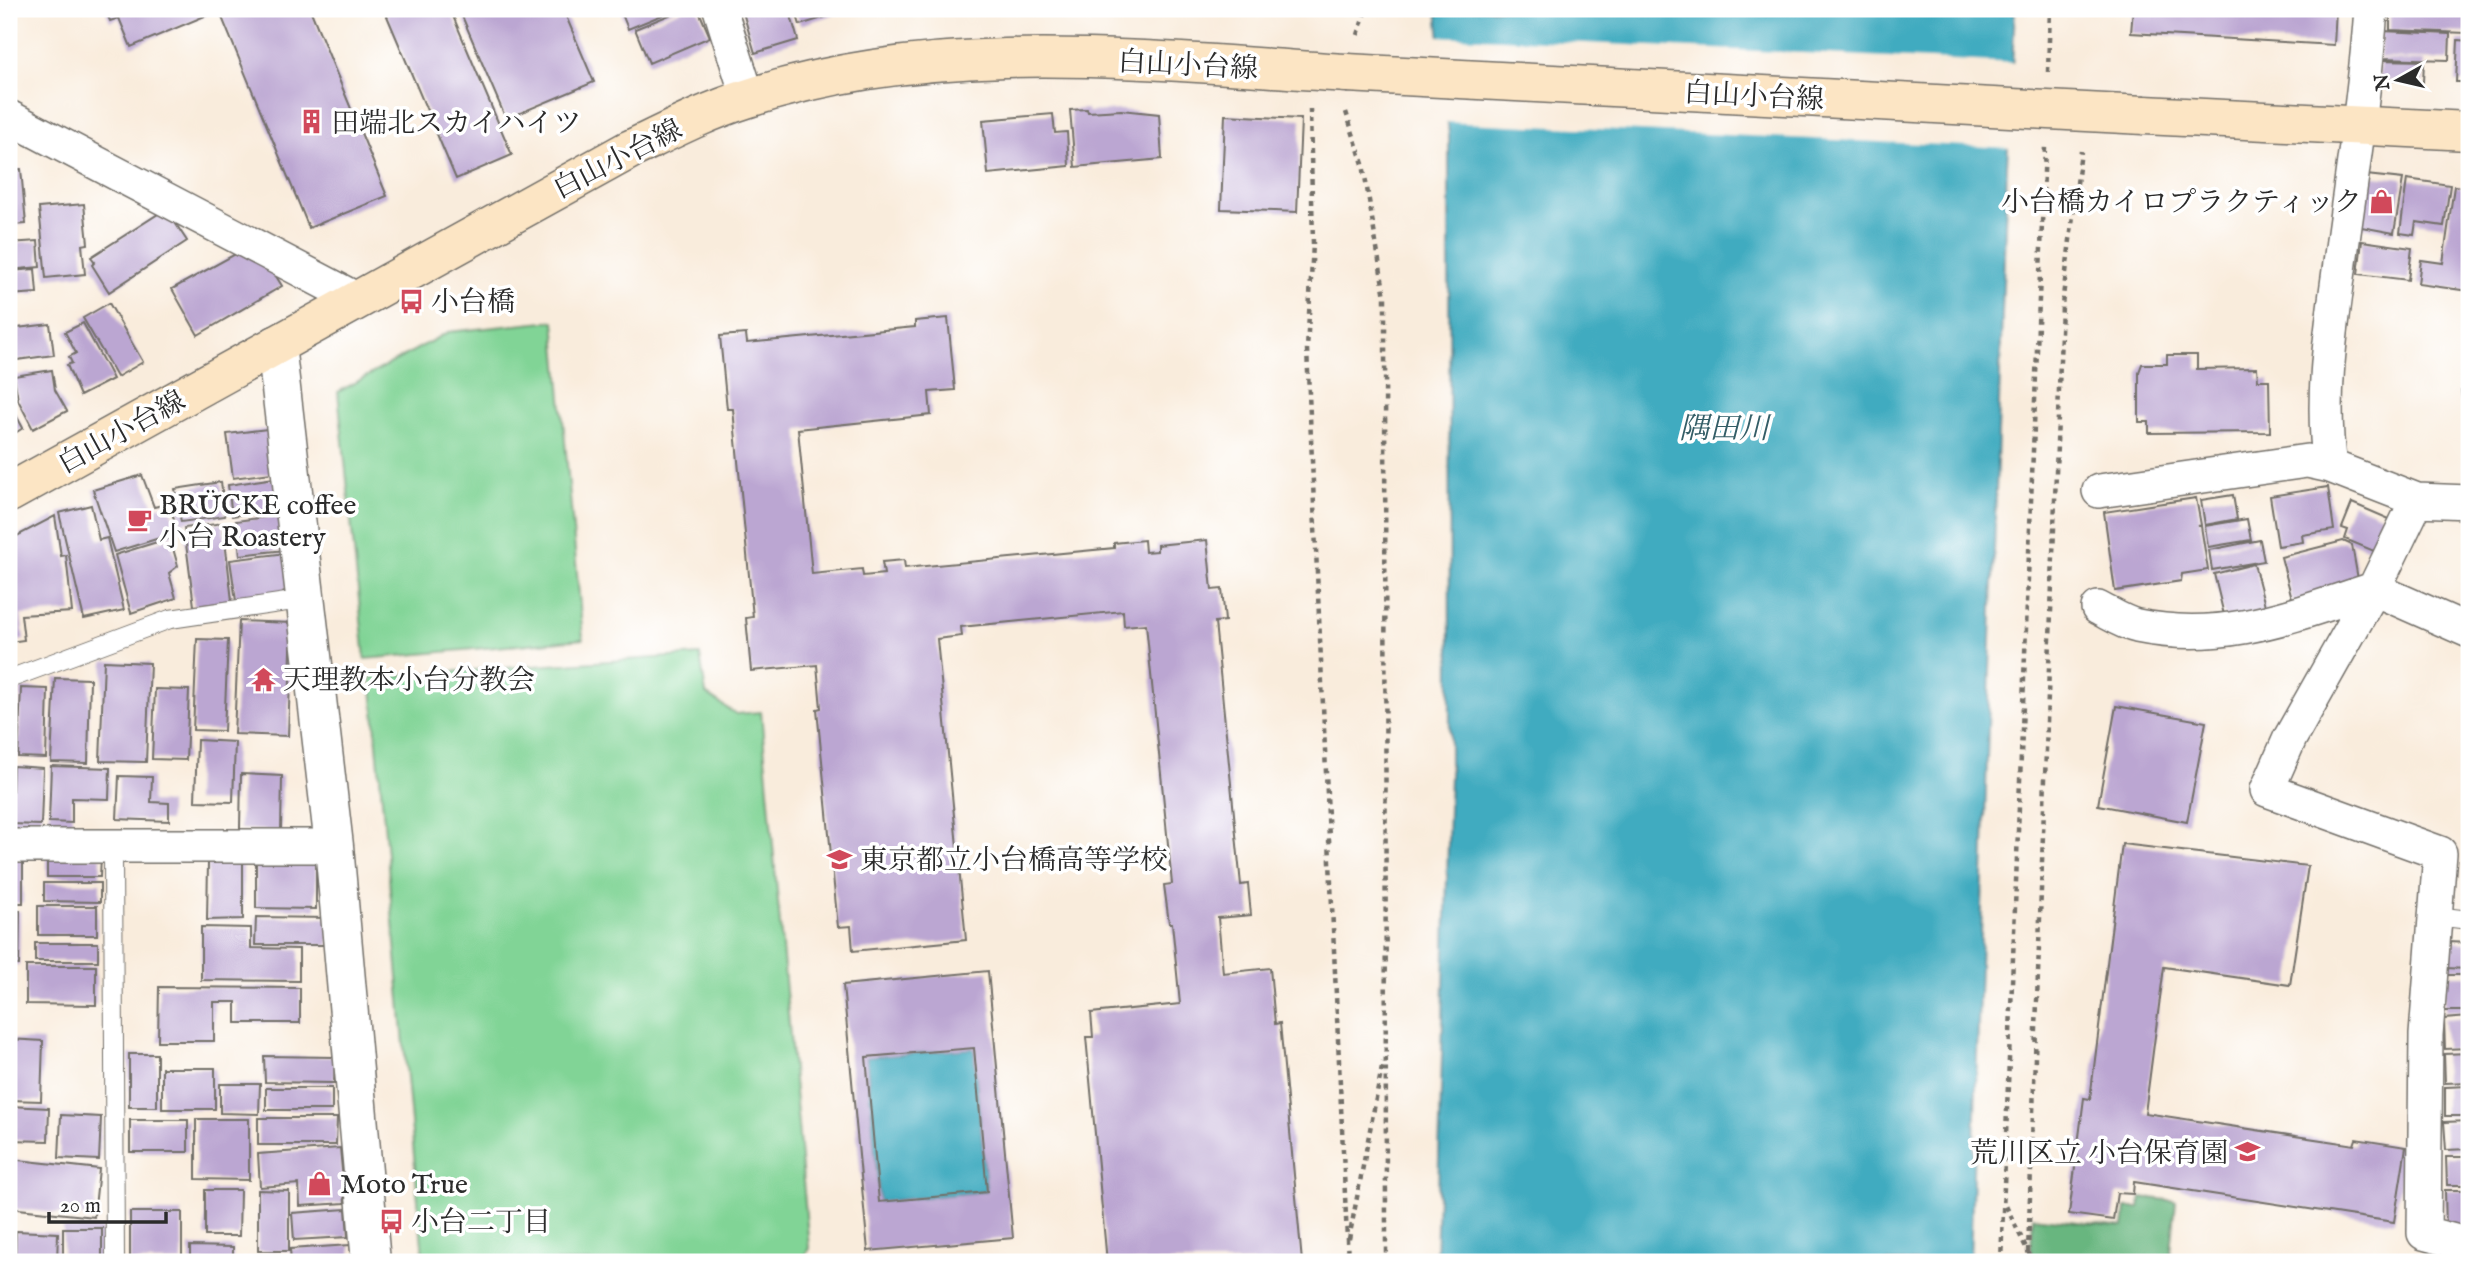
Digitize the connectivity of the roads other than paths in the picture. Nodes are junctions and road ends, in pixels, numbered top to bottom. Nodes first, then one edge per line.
1 (720, 9) edge
2 (2371, 9) edge
3 (748, 98) junction
4 (9, 117) edge
5 (2359, 124) junction
6 (2469, 131) edge
7 (358, 300) junction
8 (276, 345) junction
9 (2330, 466) junction
10 (2099, 491) dead end
11 (9, 493) edge
12 (2417, 500) junction
13 (2469, 502) edge
14 (2374, 589) junction
15 (307, 599) junction
16 (2098, 608) dead end
17 (2469, 631) edge
18 (9, 679) edge
19 (9, 846) edge
20 (334, 846) junction
21 (113, 848) junction
22 (2436, 916) junction
23 (2469, 920) edge
24 (2469, 1245) edge
25 (2422, 1247) edge
26 (115, 1262) edge
27 (371, 1262) edge

1 - 3 street
2 - 5 street
3 - 5 main road, 白山小台線, bridge
3 - 7 main road, 白山小台線
4 - 7 street
5 - 6 main road, 白山小台線
5 - 9 street
7 - 8 main road, 白山小台線
8 - 11 main road, 白山小台線
8 - 15 street
9 - 10 street
9 - 12 street
12 - 13 street
12 - 14 street
14 - 16 street
14 - 17 street
14 - 22 street
15 - 18 lane
15 - 20 street
19 - 21 street
20 - 21 street
20 - 27 street
21 - 26 lane
22 - 23 lane
22 - 25 street
24 - 25 street

